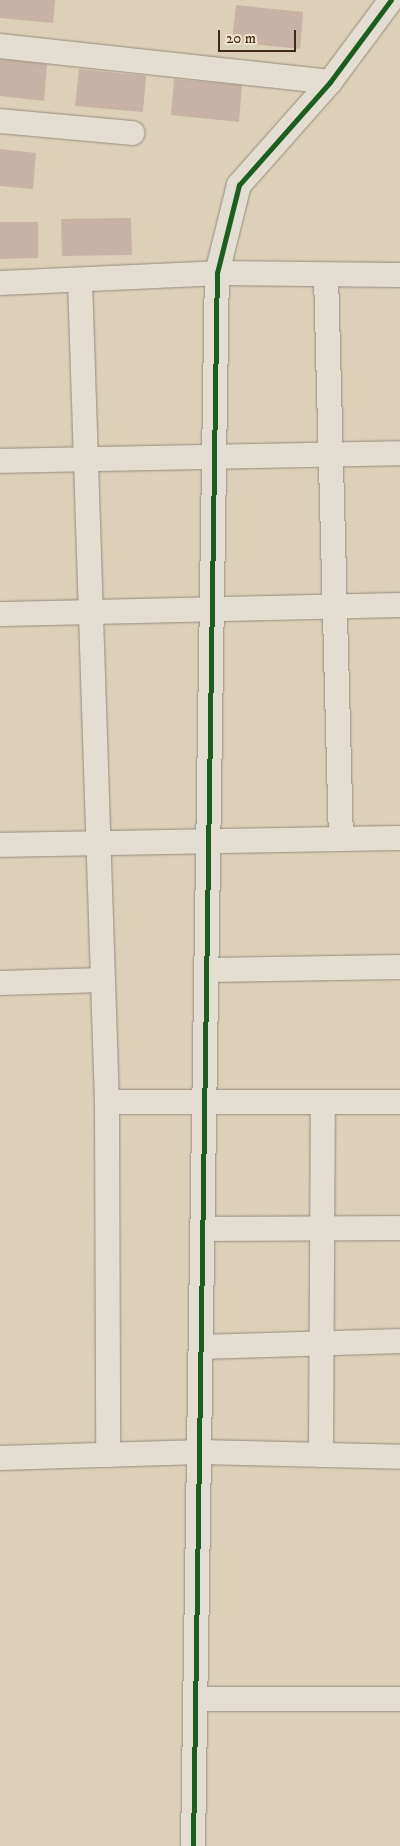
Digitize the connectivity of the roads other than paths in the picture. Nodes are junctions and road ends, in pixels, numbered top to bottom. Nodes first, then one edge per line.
1 (391, 0) edge
2 (0, 46) edge
3 (330, 82) junction
4 (0, 121) edge
5 (132, 133) dead end
6 (217, 273) junction
7 (326, 275) junction
8 (400, 275) edge
9 (80, 280) junction
10 (0, 283) edge
11 (400, 453) edge
12 (331, 454) junction
13 (215, 457) junction
14 (86, 458) junction
15 (0, 461) edge
16 (400, 605) edge
17 (335, 609) junction
18 (213, 610) junction
19 (91, 613) junction
20 (0, 614) edge
21 (341, 838) junction
22 (400, 838) edge
23 (210, 841) junction
24 (99, 843) junction
25 (0, 845) edge
26 (400, 967) edge
27 (208, 970) junction
28 (103, 980) junction
29 (0, 983) edge
30 (107, 1102) junction
31 (206, 1102) junction
32 (323, 1102) junction
33 (400, 1102) edge
34 (322, 1226) junction
35 (400, 1228) edge
36 (204, 1229) junction
37 (400, 1342) edge
38 (322, 1344) junction
39 (203, 1346) junction
40 (201, 1452) junction
41 (321, 1454) junction
42 (108, 1455) junction
43 (400, 1457) edge
44 (0, 1458) edge
45 (196, 1699) junction
46 (400, 1699) edge
47 (193, 1846) edge

1 - 3 street
2 - 3 street
3 - 6 street
4 - 5 street
6 - 7 street
6 - 9 street
6 - 13 street
7 - 8 street
7 - 12 street
9 - 10 street
9 - 14 street
11 - 12 street
12 - 13 street
12 - 17 street
13 - 14 street
13 - 18 street
14 - 15 street
14 - 19 street
16 - 17 street
17 - 18 street
17 - 21 street
18 - 19 street
18 - 23 street
19 - 20 street
19 - 24 street
21 - 22 street
21 - 23 street
23 - 24 street
23 - 27 street
24 - 25 street
24 - 28 street
26 - 27 street
27 - 31 street
28 - 29 street
28 - 30 street
30 - 31 street
30 - 42 street
31 - 32 street
31 - 36 street
32 - 33 street
32 - 34 street
34 - 35 street
34 - 36 street
34 - 38 street
36 - 39 street
37 - 38 street
38 - 39 street
38 - 41 street
39 - 40 street
40 - 41 street
40 - 42 street
40 - 45 street
41 - 43 street
42 - 44 street
45 - 46 street
45 - 47 street

